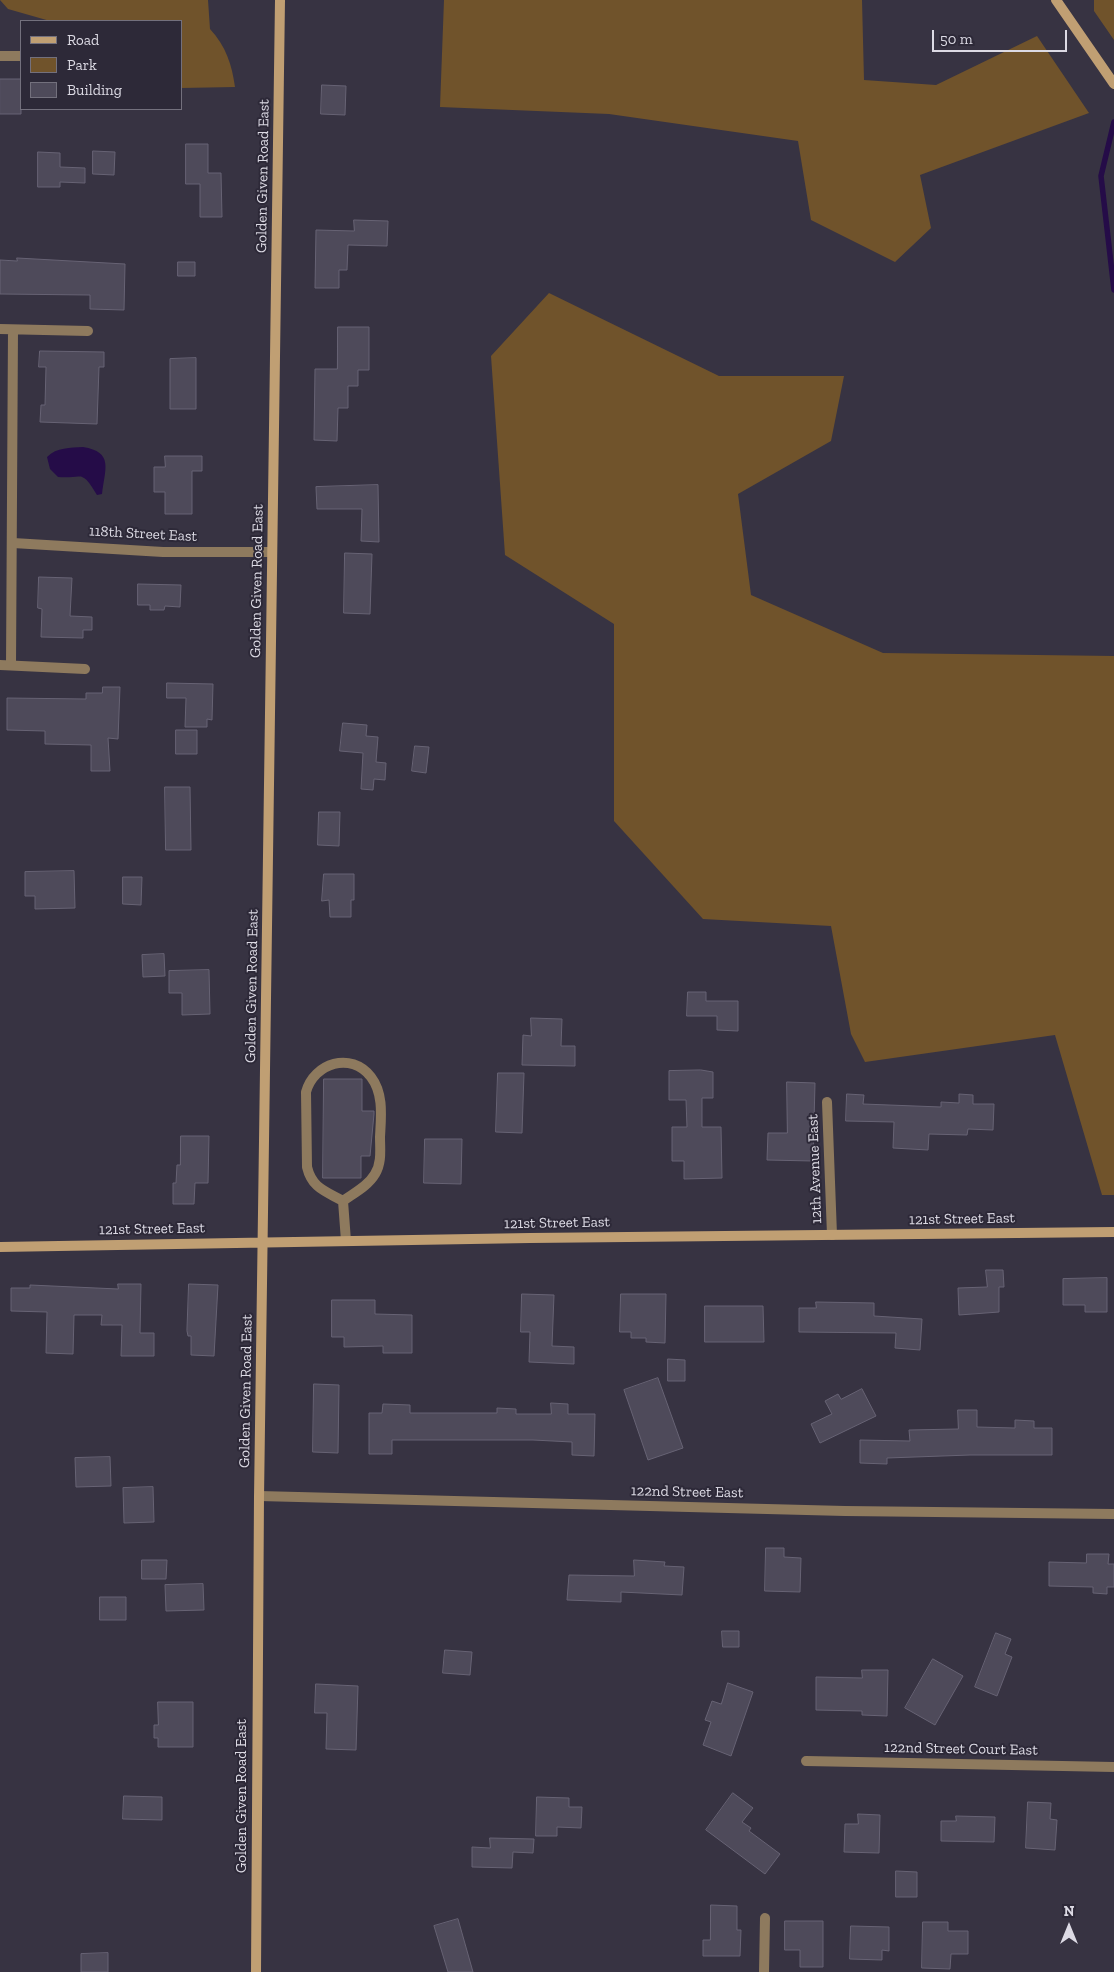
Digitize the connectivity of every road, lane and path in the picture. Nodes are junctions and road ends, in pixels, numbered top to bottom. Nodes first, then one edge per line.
1 (280, 0) edge
2 (1056, 0) edge
3 (0, 56) edge
4 (20, 56) edge
5 (1114, 84) edge
6 (0, 330) edge
7 (13, 330) junction
8 (88, 331) dead end
9 (13, 543) junction
10 (272, 552) junction
11 (0, 665) edge
12 (11, 665) junction
13 (85, 669) dead end
14 (827, 1102) dead end
15 (343, 1201) junction
16 (1114, 1232) edge
17 (832, 1235) junction
18 (346, 1241) junction
19 (264, 1243) junction
20 (0, 1247) edge
21 (259, 1496) junction
22 (1114, 1514) edge
23 (806, 1761) dead end
24 (1114, 1767) edge
25 (765, 1918) dead end
26 (256, 1972) edge
27 (764, 1972) edge

1 - 10 street, Golden Given Road East
2 - 5 street
3 - 4 street
6 - 7 street
7 - 8 street
7 - 9 street
9 - 10 street, 118th Street East
9 - 12 street
10 - 19 street, Golden Given Road East
11 - 12 street
12 - 13 street
14 - 17 street, 12th Avenue East
15 - 15 street
15 - 18 street
16 - 17 street, 121st Street East
17 - 18 street, 121st Street East
18 - 19 street, 121st Street East
19 - 20 street, 121st Street East
19 - 21 street, Golden Given Road East
21 - 22 street, 122nd Street East
21 - 26 street, Golden Given Road East
23 - 24 street, 122nd Street Court East
25 - 27 street

